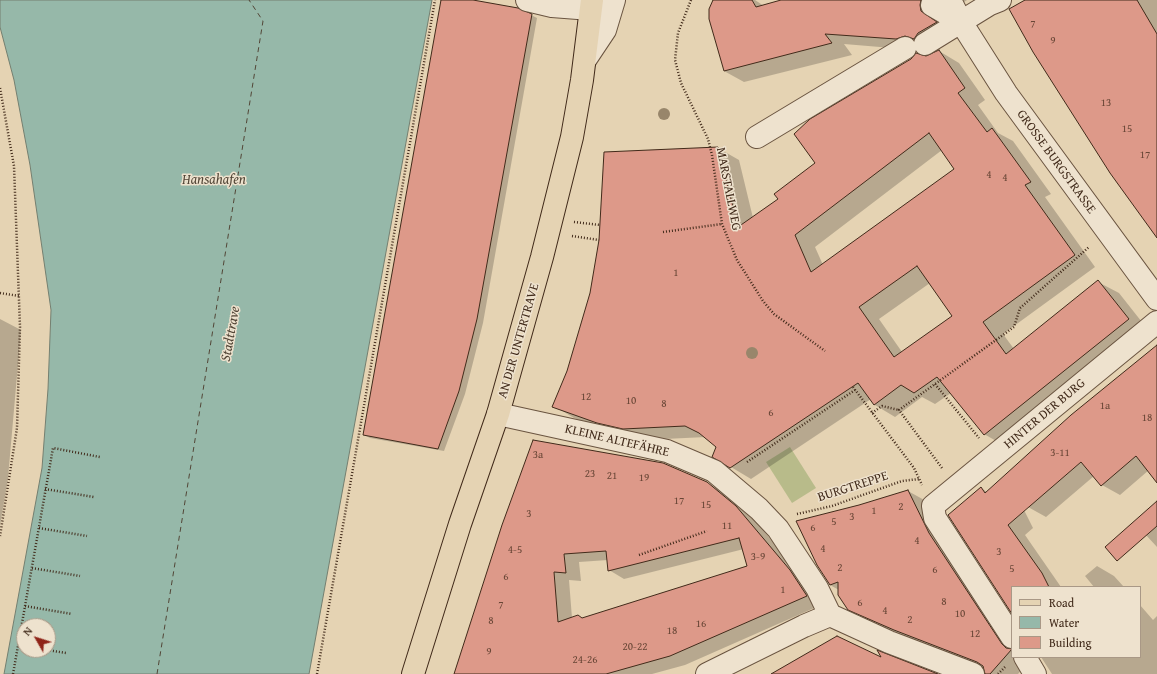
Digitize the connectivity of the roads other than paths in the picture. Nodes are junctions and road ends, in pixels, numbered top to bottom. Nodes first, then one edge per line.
1 (527, 0) edge
2 (614, 0) edge
3 (1000, 0) edge
4 (941, 2) edge
5 (591, 4) edge
6 (961, 22) junction
7 (585, 60) junction
8 (757, 137) dead end
9 (1157, 300) edge
10 (1157, 322) edge
11 (498, 414) junction
12 (830, 615) junction
13 (1011, 635) edge
14 (1026, 658) edge
15 (413, 674) edge
16 (707, 674) edge
17 (973, 674) edge
18 (1035, 674) edge

1 - 5 street
2 - 7 street
3 - 6 street
4 - 6 street, GROSSE BURGSTRASSE
5 - 7 main road, AN DER UNTERTRAVE
6 - 8 street
6 - 9 street, GROSSE BURGSTRASSE
7 - 11 main road, AN DER UNTERTRAVE
10 - 13 street, HINTER DER BURG
11 - 12 street, KLEINE ALTEFÄHRE
11 - 15 main road, AN DER UNTERTRAVE
12 - 16 street
12 - 17 street
14 - 18 street

